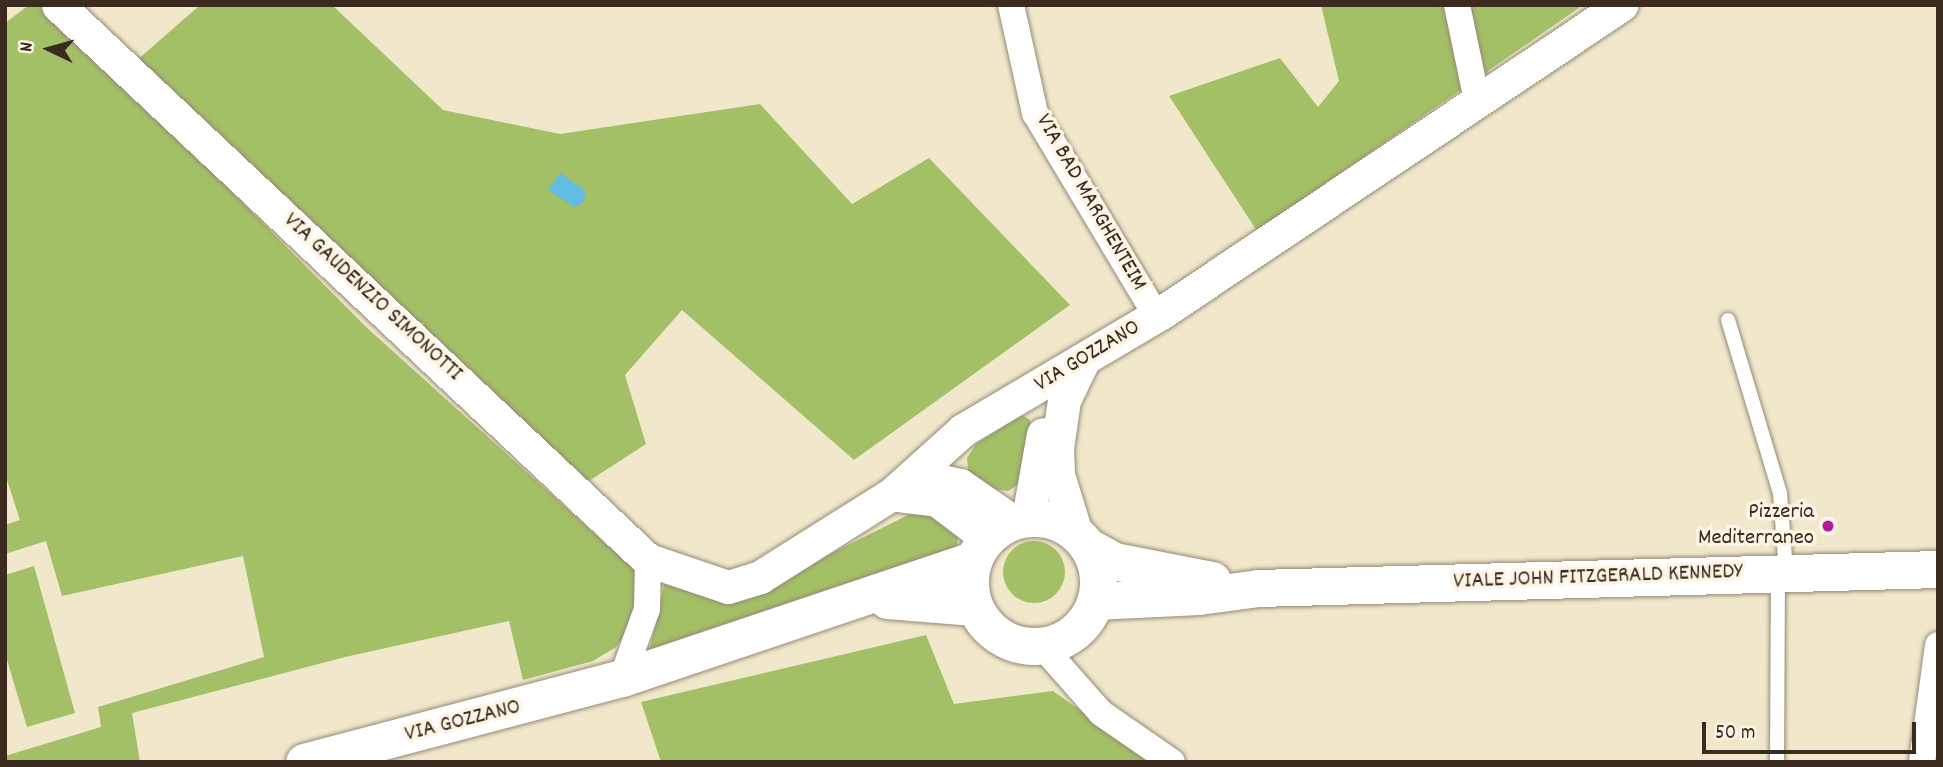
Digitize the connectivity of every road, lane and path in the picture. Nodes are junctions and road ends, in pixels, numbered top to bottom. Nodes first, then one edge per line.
1 (58, 5) edge
2 (1011, 5) edge
3 (1457, 5) edge
4 (1621, 5) edge
5 (1477, 101) junction
6 (1156, 315) junction
7 (1728, 320) dead end
8 (1083, 361) junction
9 (903, 485) junction
10 (1000, 534) junction
11 (1081, 540) junction
12 (648, 560) junction
13 (1938, 569) edge
14 (1782, 573) junction
15 (693, 576) joint
16 (1258, 588) junction
17 (1095, 601) junction
18 (854, 602) junction
19 (974, 607) junction
20 (1938, 645) edge
21 (1042, 646) junction
22 (622, 678) junction
23 (304, 762) edge
24 (1172, 762) edge
25 (1777, 762) edge
26 (1922, 762) edge

1 - 12 street, VIA GAUDENZIO SIMONOTTI
2 - 6 street, VIA BAD MARGHENTEIM
3 - 5 street
4 - 5 street, VIA GOZZANO
5 - 6 street, VIA GOZZANO
6 - 8 street, VIA GOZZANO
7 - 14 lane
8 - 9 street, VIA GOZZANO
8 - 10 street
8 - 11 street
9 - 10 street
9 - 15 street, VIA GOZZANO
10 - 11 main road
10 - 18 main road, VIA GOZZANO
10 - 19 main road
11 - 16 main road, VIALE JOHN FITZGERALD KENNEDY
11 - 17 main road
12 - 15 street, VIA GAUDENZIO SIMONOTTI
12 - 22 street
13 - 14 main road, VIALE JOHN FITZGERALD KENNEDY
14 - 16 main road, VIALE JOHN FITZGERALD KENNEDY
14 - 25 lane
16 - 17 main road, VIALE JOHN FITZGERALD KENNEDY
17 - 21 main road
18 - 19 main road, VIA GOZZANO
18 - 22 main road, VIA GOZZANO
19 - 21 main road
20 - 26 street
21 - 24 street
22 - 23 main road, VIA GOZZANO

